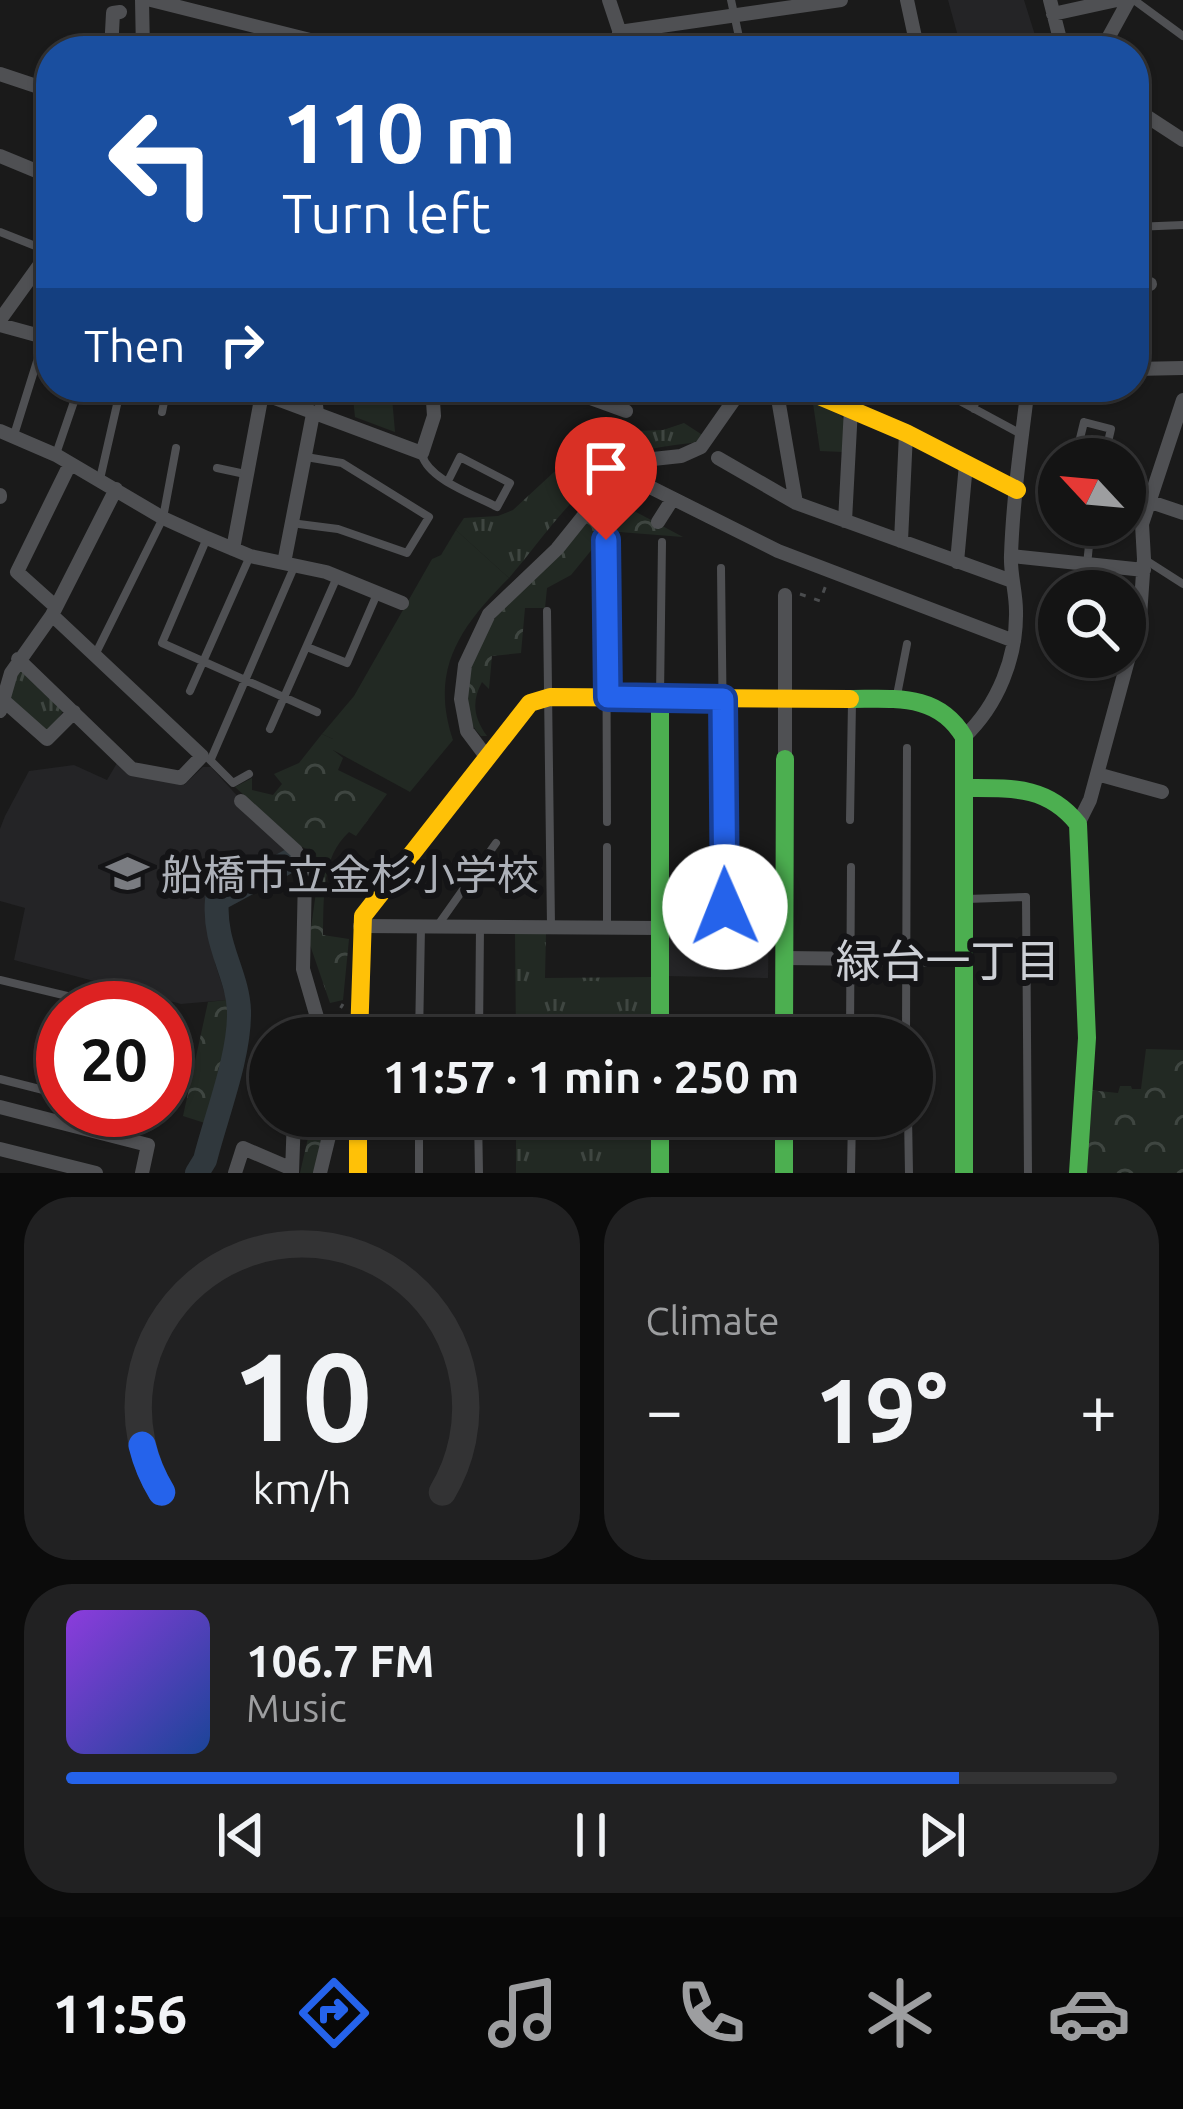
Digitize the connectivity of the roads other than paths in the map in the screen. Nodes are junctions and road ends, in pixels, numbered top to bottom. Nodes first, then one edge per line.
1 (147, 0) edge
2 (609, 0) edge
3 (841, 0) edge
4 (907, 0) edge
5 (1117, 0) edge
6 (1132, 0) edge
7 (1052, 7) edge
8 (733, 8) edge
9 (120, 12) dead end
10 (619, 32) junction
11 (112, 36) edge
12 (144, 36) edge
13 (293, 36) edge
14 (620, 36) edge
15 (914, 36) edge
16 (1110, 36) edge
17 (1183, 36) edge
18 (0, 74) edge
19 (36, 86) edge
20 (1149, 118) edge
21 (1183, 140) edge
22 (0, 156) edge
23 (36, 171) edge
24 (1183, 225) edge
25 (1149, 226) edge
26 (0, 232) edge
27 (36, 247) edge
28 (36, 272) edge
29 (1, 319) edge
30 (36, 334) edge
31 (36, 367) edge
32 (1183, 368) edge
33 (1149, 369) edge
34 (1183, 400) edge
35 (74, 402) edge
36 (118, 402) edge
37 (164, 402) edge
38 (254, 402) edge
39 (284, 402) edge
40 (316, 402) edge
41 (433, 402) edge
42 (601, 402) edge
43 (733, 402) edge
44 (779, 402) edge
45 (836, 402) edge
46 (961, 402) edge
47 (975, 402) edge
48 (1026, 402) edge
49 (851, 408) junction
50 (974, 409) junction
51 (626, 411) dead end
52 (162, 412) dead end
53 (316, 415) junction
54 (7, 433) edge
55 (906, 433) junction
56 (1022, 434) junction
57 (1080, 438) edge
58 (1109, 438) edge
59 (176, 448) dead end
60 (422, 453) junction
61 (56, 455) junction
62 (304, 457) junction
63 (718, 458) dead end
64 (70, 464) junction
65 (966, 464) junction
66 (217, 468) dead end
67 (247, 474) junction
68 (624, 474) junction
69 (100, 481) junction
70 (448, 481) junction
71 (116, 490) junction
72 (1017, 490) junction
73 (672, 500) junction
74 (1148, 501) junction
75 (796, 503) junction
76 (1183, 513) edge
77 (163, 518) junction
78 (845, 521) junction
79 (658, 522) dead end
80 (291, 523) junction
81 (207, 538) junction
82 (606, 540) dead end
83 (901, 541) junction
84 (662, 542) dead end
85 (1088, 546) edge
86 (233, 548) junction
87 (250, 556) junction
88 (1011, 556) junction
89 (957, 562) junction
90 (289, 564) junction
91 (1144, 564) junction
92 (1087, 565) junction
93 (721, 568) dead end
94 (337, 576) junction
95 (1012, 581) junction
96 (1183, 584) edge
97 (378, 593) junction
98 (792, 594) road end
99 (402, 603) dead end
100 (54, 611) junction
101 (547, 611) dead end
102 (1014, 641) junction
103 (907, 644) dead end
104 (307, 647) junction
105 (95, 655) junction
106 (18, 659) junction
107 (202, 661) junction
108 (245, 680) junction
109 (190, 691) dead end
110 (550, 697) junction
111 (608, 697) junction
112 (284, 698) junction
113 (660, 698) junction
114 (853, 698) junction
115 (897, 698) junction
116 (723, 699) junction
117 (784, 699) junction
118 (2, 705) edge
119 (74, 712) junction
120 (317, 712) dead end
121 (270, 729) dead end
122 (964, 737) junction
123 (907, 748) dead end
124 (484, 755) junction
125 (207, 758) junction
126 (785, 759) joint
127 (249, 774) dead end
128 (1097, 774) junction
129 (967, 788) junction
130 (1162, 792) dead end
131 (241, 801) dead end
132 (850, 820) dead end
133 (607, 822) dead end
134 (1078, 824) junction
135 (496, 843) dead end
136 (607, 847) dead end
137 (851, 867) dead end
138 (967, 899) junction
139 (725, 907) dead end
140 (360, 926) junction
141 (429, 927) junction
142 (480, 927) junction
143 (550, 927) junction
144 (607, 927) junction
145 (660, 928) junction
146 (784, 958) junction
147 (851, 959) junction
148 (908, 959) junction
149 (963, 960) junction
150 (0, 980) edge
151 (36, 989) edge
152 (318, 1017) edge
153 (359, 1017) edge
154 (420, 1017) edge
155 (479, 1017) edge
156 (660, 1017) edge
157 (784, 1017) edge
158 (850, 1017) edge
159 (907, 1017) edge
160 (0, 1079) edge
161 (36, 1088) edge
162 (0, 1107) edge
163 (293, 1137) edge
164 (329, 1137) edge
165 (358, 1137) edge
166 (419, 1137) edge
167 (478, 1137) edge
168 (660, 1137) edge
169 (784, 1137) edge
170 (852, 1137) edge
171 (908, 1137) edge
172 (0, 1149) edge
173 (292, 1171) edge
174 (96, 1173) edge
175 (142, 1173) edge
176 (235, 1173) edge
177 (320, 1173) edge
178 (358, 1173) edge
179 (418, 1173) edge
180 (479, 1173) edge
181 (659, 1173) edge
182 (784, 1173) edge
183 (851, 1173) edge
184 (909, 1173) edge
185 (964, 1173) edge
186 (1028, 1173) edge
187 (1078, 1173) edge

1 - 12 street
1 - 13 street
2 - 10 street
3 - 8 street
4 - 15 street
5 - 7 street
6 - 16 street
6 - 17 lane
8 - 10 street
9 - 11 street
10 - 14 street
18 - 19 street
20 - 21 street
22 - 23 street
24 - 25 lane
26 - 27 lane
28 - 29 street
29 - 30 street
31 - 54 lane
32 - 33 street
34 - 74 street
35 - 61 lane
36 - 69 lane
37 - 52 lane
38 - 67 street
39 - 53 street
40 - 53 lane
41 - 60 street
42 - 51 street
43 - 68 street
44 - 75 street
45 - 49 street
46 - 50 lane
47 - 50 lane
48 - 56 street
49 - 55 street
49 - 78 street
50 - 56 lane
53 - 60 street
53 - 62 street
54 - 61 street
55 - 65 street
55 - 83 street
56 - 72 street
57 - 58 lane
59 - 77 lane
60 - 70 lane
61 - 64 street
62 - 80 street
62 - 80 lane
63 - 75 street
64 - 69 street
64 - 100 street
65 - 72 street
65 - 89 street
66 - 67 lane
67 - 86 street
68 - 73 street
68 - 124 street
69 - 71 street
70 - 70 lane
71 - 77 street
71 - 100 street
72 - 88 street
73 - 79 street
73 - 102 street
74 - 76 street
74 - 91 street
75 - 78 street
77 - 81 street
77 - 105 lane
78 - 83 street
80 - 90 street
81 - 86 street
81 - 107 lane
82 - 111 lane
83 - 89 street
84 - 113 lane
85 - 92 lane
86 - 87 street
87 - 90 street
87 - 107 lane
88 - 92 street
88 - 95 street
89 - 95 street
90 - 94 street
90 - 108 lane
91 - 92 street
91 - 96 lane
91 - 128 street
93 - 116 lane
94 - 97 street
94 - 104 lane
95 - 102 street
97 - 99 street
97 - 104 lane
98 - 117 street
100 - 105 street
100 - 106 street
101 - 110 lane
102 - 122 street
103 - 115 lane
104 - 112 lane
105 - 125 street
106 - 118 street
106 - 119 street
107 - 108 lane
107 - 109 lane
108 - 112 lane
108 - 125 lane
110 - 111 street
110 - 124 street
110 - 143 lane
111 - 113 street
111 - 133 lane
112 - 120 lane
112 - 121 lane
113 - 116 street
113 - 145 street
114 - 115 street
114 - 117 street
114 - 132 lane
115 - 122 street
116 - 117 street
116 - 139 lane
117 - 126 street
118 - 119 street
119 - 125 street
122 - 129 street
123 - 148 lane
124 - 140 street
125 - 127 lane
126 - 146 street
128 - 130 street
128 - 134 street
129 - 134 street
129 - 138 street
131 - 152 street
134 - 187 street
135 - 141 lane
136 - 144 lane
137 - 147 lane
138 - 149 street
138 - 186 lane
140 - 141 street
140 - 153 street
141 - 142 street
141 - 154 lane
142 - 143 street
142 - 155 lane
143 - 144 street
144 - 145 street
145 - 156 street
146 - 147 street
146 - 157 street
147 - 148 street
147 - 158 lane
148 - 149 street
148 - 159 lane
149 - 185 street
150 - 151 lane
160 - 161 lane
162 - 175 street
163 - 173 street
164 - 177 street
165 - 178 street
166 - 179 lane
167 - 180 lane
168 - 181 street
169 - 182 street
170 - 183 lane
171 - 184 lane
172 - 174 street
173 - 176 street

